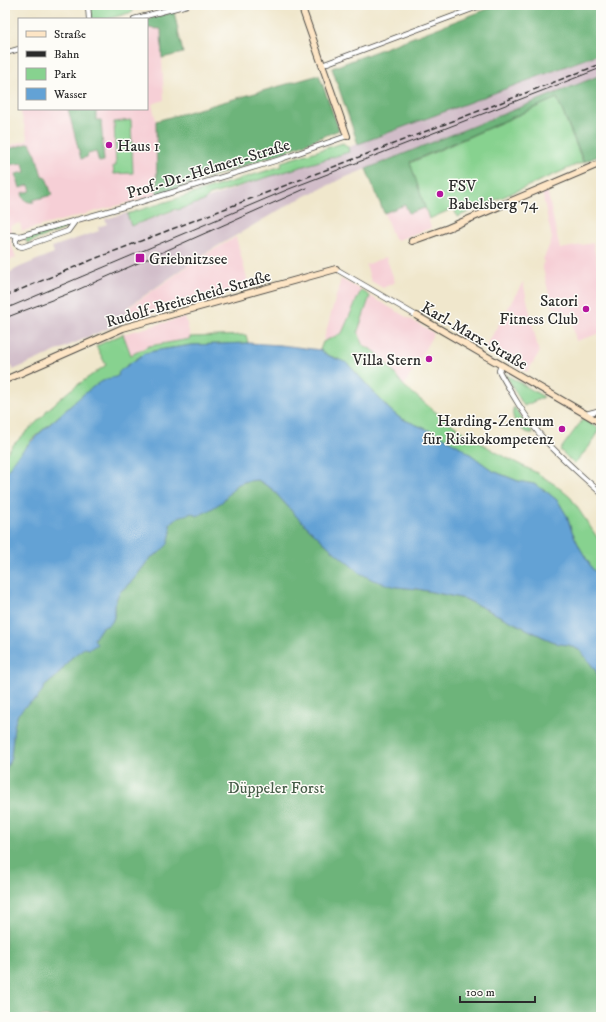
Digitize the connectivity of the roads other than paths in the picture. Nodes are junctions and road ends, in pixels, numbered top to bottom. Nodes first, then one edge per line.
1 (88, 5) edge
2 (187, 5) edge
3 (301, 5) edge
4 (483, 5) edge
5 (89, 18) edge
6 (138, 18) edge
7 (18, 49) edge
8 (5, 52) edge
9 (322, 65) junction
10 (347, 136) joint
11 (601, 163) edge
12 (76, 220) junction
13 (20, 236) junction
14 (5, 237) edge
15 (412, 241) dead end
16 (336, 269) joint
17 (417, 316) joint
18 (501, 365) junction
19 (5, 380) edge
20 (601, 410) edge
21 (586, 414) junction
22 (601, 423) edge
23 (601, 493) edge

1 - 5 street
2 - 6 street
3 - 9 street
4 - 9 street
7 - 8 street
9 - 10 street
10 - 12 street, Prof.-Dr.-Helmert-Straße
11 - 15 street
12 - 13 street, Prof.-Dr.-Helmert-Straße
12 - 13 street, Prof.-Dr.-Helmert-Straße
13 - 14 street, Prof.-Dr.-Helmert-Straße
16 - 17 street, Karl-Marx-Straße
16 - 19 street, Rudolf-Breitscheid-Straße
17 - 18 street, Karl-Marx-Straße
18 - 21 street, Karl-Marx-Straße
18 - 23 street
20 - 21 street
21 - 22 street, Karl-Marx-Straße

